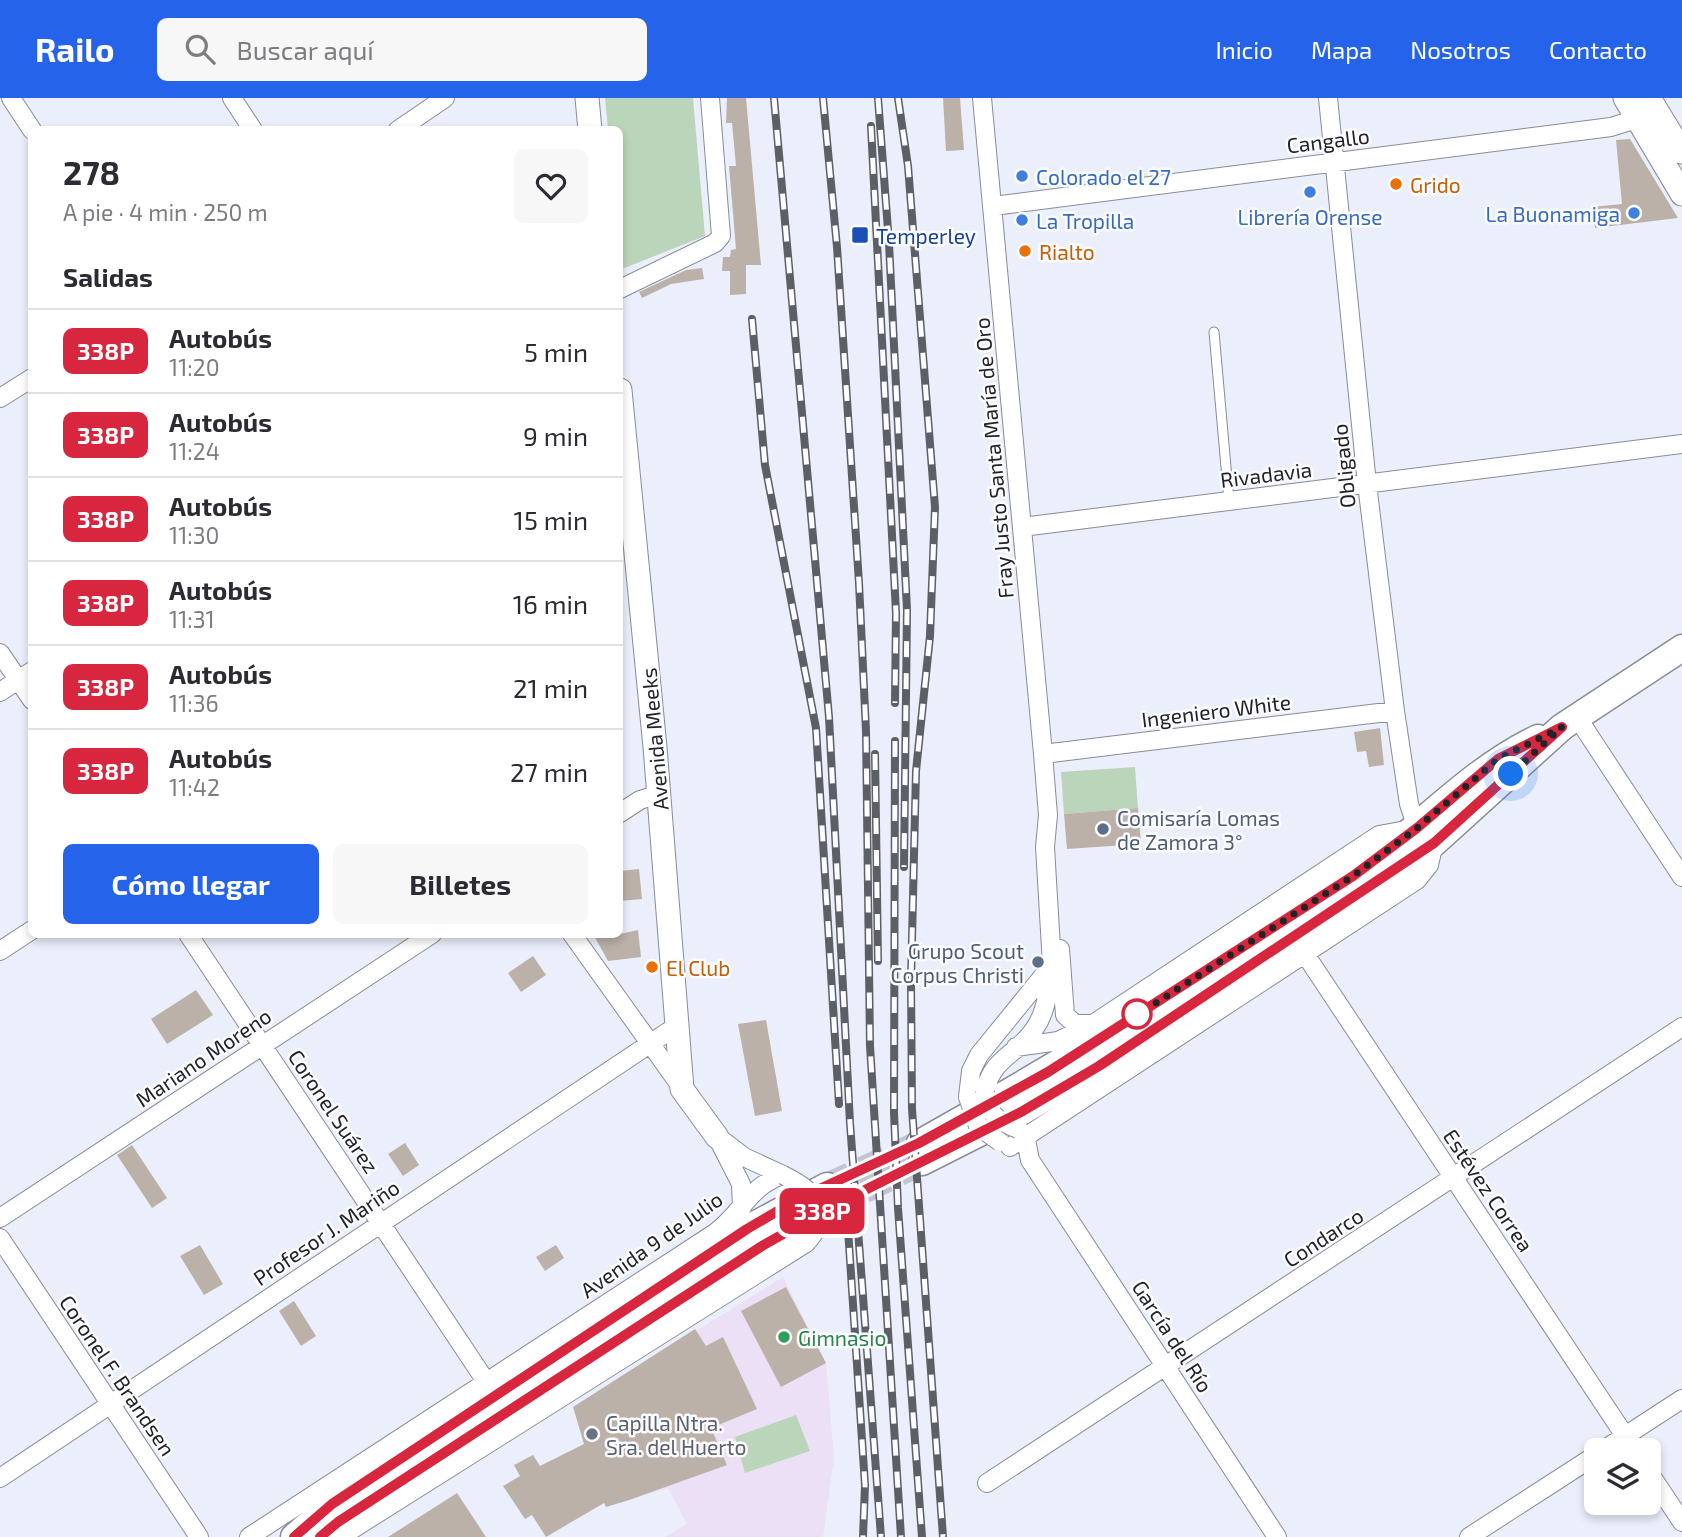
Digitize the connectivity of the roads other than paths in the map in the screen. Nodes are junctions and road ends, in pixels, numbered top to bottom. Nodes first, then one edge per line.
1 (11, 98) edge
2 (232, 98) edge
3 (445, 98) edge
4 (587, 98) edge
5 (710, 98) edge
6 (982, 98) edge
7 (1328, 98) edge
8 (1645, 103) edge
9 (29, 126) edge
10 (250, 126) edge
11 (404, 126) edge
12 (590, 126) edge
13 (1682, 152) edge
14 (1335, 162) junction
15 (1682, 194) edge
16 (993, 206) junction
17 (623, 288) edge
18 (1214, 332) dead end
19 (28, 380) edge
20 (0, 398) edge
21 (623, 420) edge
22 (1682, 444) edge
23 (1367, 484) junction
24 (1229, 501) junction
25 (1021, 527) junction
26 (1682, 648) edge
27 (0, 653) edge
28 (25, 676) edge
29 (0, 692) edge
30 (1395, 711) junction
31 (1569, 722) junction
32 (1043, 754) junction
33 (660, 794) junction
34 (623, 811) edge
35 (1426, 835) junction
36 (1682, 877) edge
37 (28, 933) edge
38 (191, 938) edge
39 (426, 938) edge
40 (575, 938) edge
41 (0, 951) edge
42 (1305, 954) junction
43 (1056, 961) junction
44 (1093, 1024) junction
45 (678, 1025) junction
46 (1682, 1027) edge
47 (650, 1044) junction
48 (263, 1046) junction
49 (1016, 1047) junction
50 (682, 1089) junction
51 (976, 1094) junction
52 (1022, 1132) junction
53 (718, 1137) junction
54 (1005, 1144) junction
55 (920, 1153) tunnel mouth
56 (1030, 1160) junction
57 (783, 1175) junction
58 (1455, 1179) junction
59 (742, 1209) junction
60 (0, 1218) edge
61 (381, 1222) junction
62 (0, 1238) edge
63 (1166, 1366) junction
64 (487, 1383) junction
65 (1682, 1399) edge
66 (110, 1405) junction
67 (1627, 1438) edge
68 (1636, 1438) edge
69 (1584, 1463) edge
70 (0, 1478) edge
71 (987, 1483) dead end
72 (1661, 1490) edge
73 (1682, 1522) edge
74 (199, 1537) edge
75 (248, 1537) edge
76 (294, 1537) edge
77 (320, 1537) edge
78 (340, 1537) edge
79 (1277, 1537) edge
80 (1469, 1537) edge

1 - 9 street
2 - 10 street
3 - 11 street
4 - 12 street
5 - 17 street
6 - 16 street, Fray Justo Santa María de Oro
7 - 14 street, Obligado
8 - 13 street
8 - 14 street, Cangallo
8 - 15 street
14 - 16 street, Cangallo
14 - 23 street, Obligado
16 - 25 street, Fray Justo Santa María de Oro
18 - 24 lane
19 - 20 street
21 - 33 street, Avenida Meeks
22 - 23 street, Rivadavia
23 - 24 street, Rivadavia
23 - 30 street, Obligado
24 - 25 street, Rivadavia
25 - 32 street, Fray Justo Santa María de Oro
26 - 31 main road
27 - 28 street
28 - 29 street
30 - 32 street, Ingeniero White
30 - 35 street, Obligado
31 - 35 main road
31 - 36 street
32 - 43 street, Fray Justo Santa María de Oro
33 - 34 street
33 - 45 street, Avenida Meeks
35 - 42 street
35 - 44 street
35 - 55 main road
37 - 41 street
38 - 48 street, Coronel Suárez
39 - 48 street, Mariano Moreno
40 - 47 street
42 - 52 street
42 - 58 street, Estévez Correa
43 - 44 street, Fray Justo Santa María de Oro
43 - 49 street
43 - 51 street
44 - 49 street
45 - 47 street, Profesor J. Mariño
45 - 50 street, Avenida Meeks
46 - 58 street, Condarco
47 - 50 street
47 - 61 street, Profesor J. Mariño
48 - 60 street, Mariano Moreno
48 - 61 street, Coronel Suárez
49 - 51 street
50 - 53 street
51 - 52 street, bridge
51 - 54 street, García del Río, bridge
52 - 54 street
52 - 56 street, García del Río
53 - 57 street
53 - 59 street
54 - 56 street, García del Río
56 - 63 street, García del Río
57 - 59 street, Avenida 9 de Julio
57 - 78 street, bridge
58 - 63 street, Condarco
58 - 67 street, Estévez Correa
59 - 64 street, Avenida 9 de Julio
61 - 64 street, Coronel Suárez
61 - 66 street, Profesor J. Mariño
62 - 66 street, Coronel F. Brandsen
63 - 71 street, Condarco
63 - 79 street, García del Río
64 - 75 street, Avenida 9 de Julio
65 - 68 street
66 - 70 street, Profesor J. Mariño
66 - 74 street, Coronel F. Brandsen
69 - 80 street
72 - 73 street
76 - 77 main road

